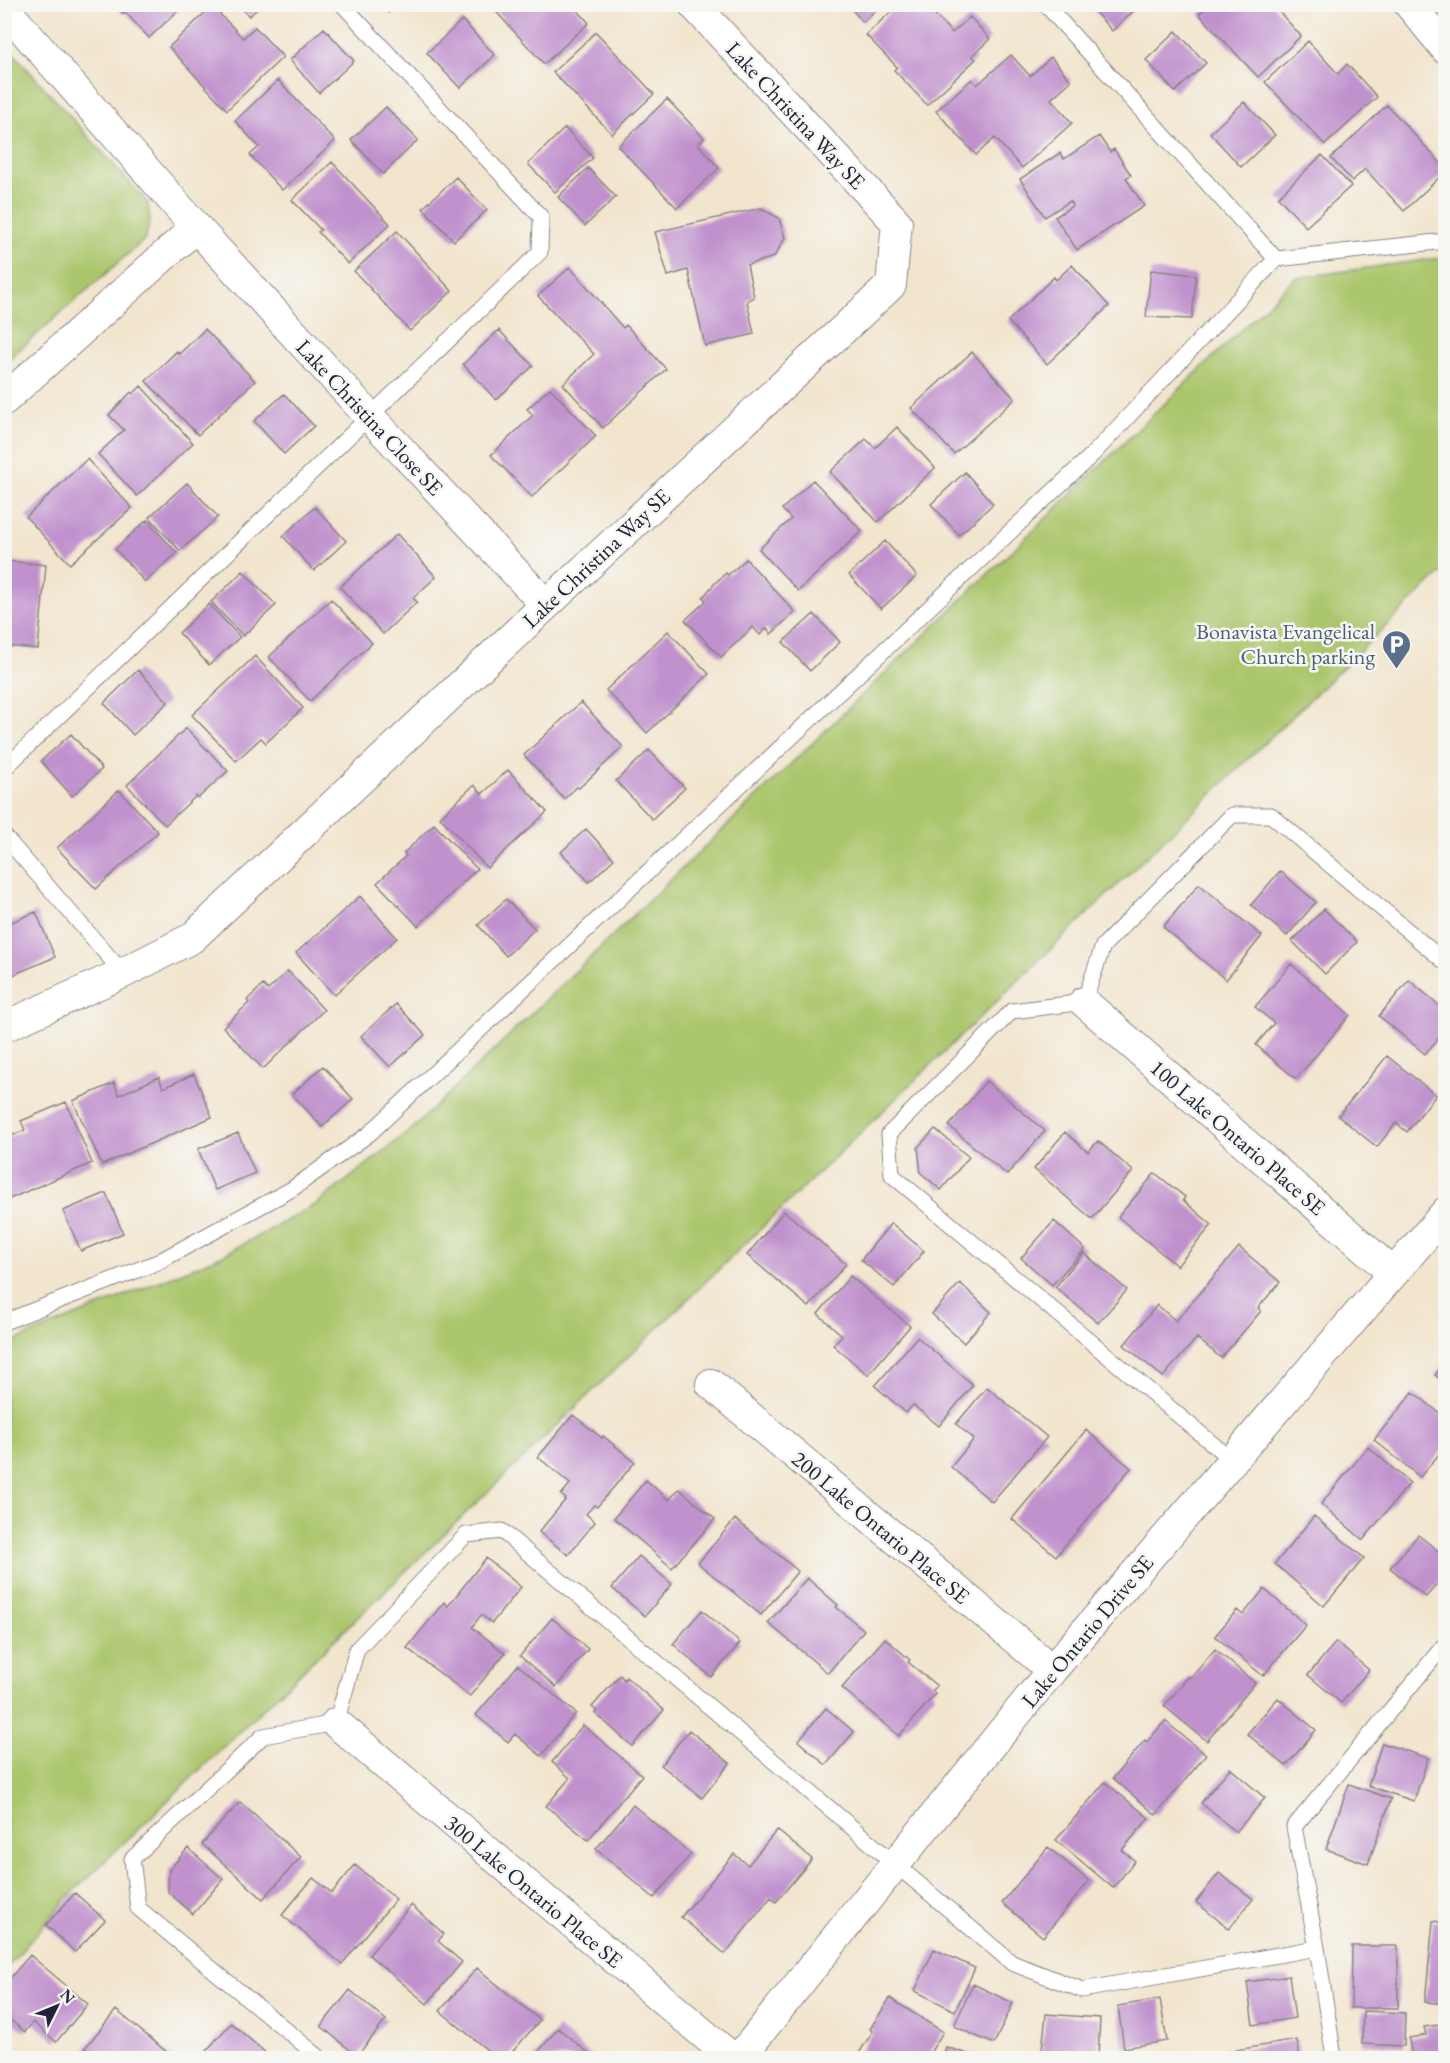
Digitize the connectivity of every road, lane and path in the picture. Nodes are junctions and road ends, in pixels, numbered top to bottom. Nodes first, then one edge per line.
1 (342, 4) edge
2 (693, 4) edge
3 (1045, 4) edge
4 (1416, 7) edge
5 (4, 8) edge
6 (1446, 49) edge
7 (196, 227) junction
8 (1446, 241) edge
9 (1276, 259) junction
10 (4, 400) edge
11 (370, 417) junction
12 (546, 605) junction
13 (4, 769) edge
14 (4, 836) edge
15 (1446, 963) edge
16 (123, 973) junction
17 (1084, 1002) junction
18 (4, 1027) edge
19 (1446, 1212) edge
20 (1392, 1272) junction
21 (4, 1322) edge
22 (711, 1384) dead end
23 (1233, 1461) junction
24 (1446, 1643) edge
25 (1052, 1671) junction
26 (336, 1723) junction
27 (894, 1865) junction
28 (1317, 1948) junction
29 (320, 2058) edge
30 (732, 2058) edge
31 (739, 2058) edge
32 (1334, 2058) edge

1 - 11 lane
2 - 12 street, Lake Christina Way SE
3 - 9 lane
4 - 6 street
5 - 7 street, Lake Christina Close SE
7 - 10 street
7 - 11 street, Lake Christina Close SE
8 - 9 lane
9 - 21 lane
11 - 12 street, Lake Christina Close SE
11 - 13 lane
12 - 16 street, Lake Christina Way SE
14 - 16 lane
15 - 17 lane
16 - 18 street, Lake Christina Way SE
17 - 20 street, 100 Lake Ontario Place SE
17 - 23 lane
19 - 20 street, Lake Ontario Drive SE
20 - 23 street, Lake Ontario Drive SE
22 - 25 street, 200 Lake Ontario Place SE
23 - 25 street, Lake Ontario Drive SE
24 - 28 lane
25 - 27 street, Lake Ontario Drive SE
26 - 27 lane
26 - 29 lane
26 - 30 street, 300 Lake Ontario Place SE
27 - 28 lane
27 - 31 street, Lake Ontario Drive SE
28 - 32 lane

